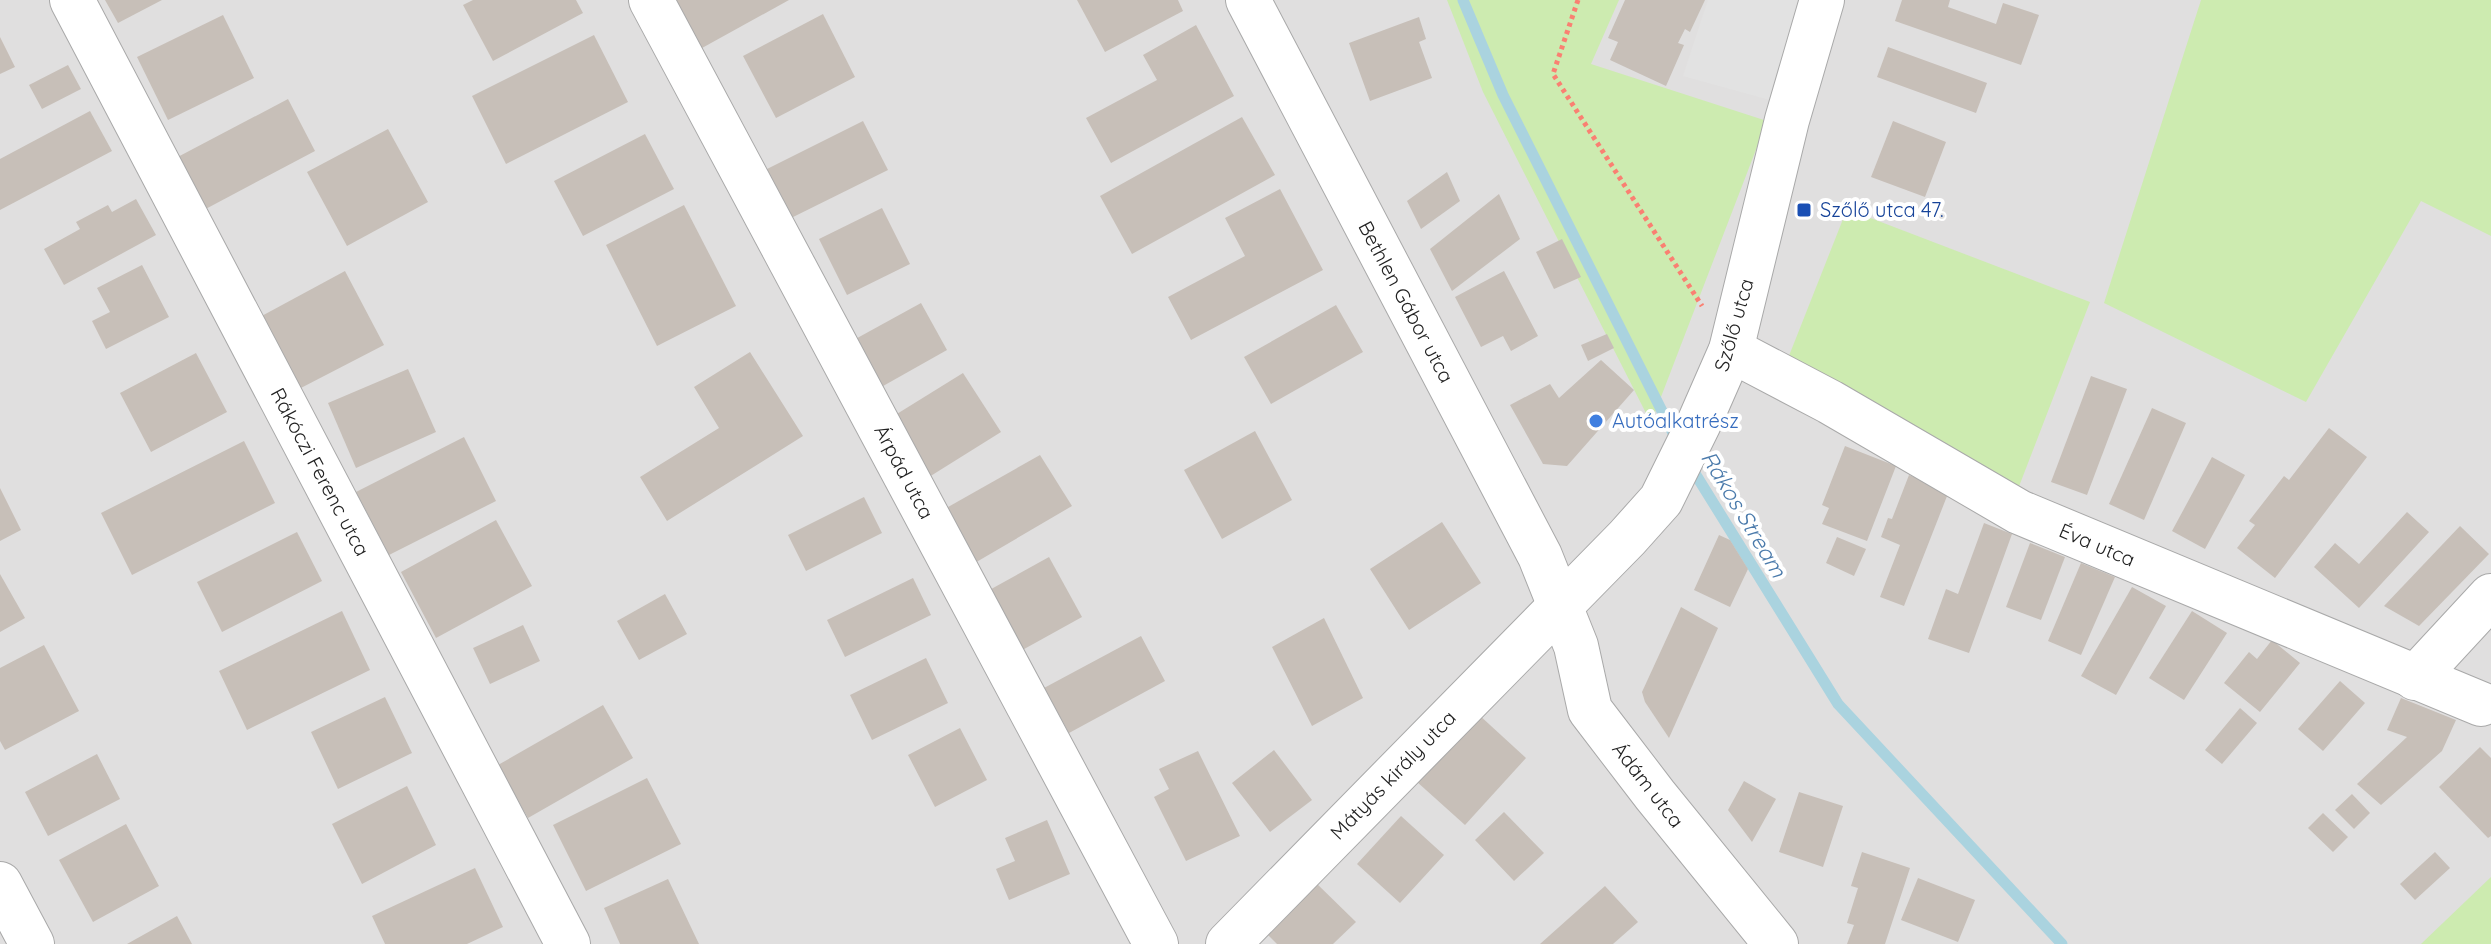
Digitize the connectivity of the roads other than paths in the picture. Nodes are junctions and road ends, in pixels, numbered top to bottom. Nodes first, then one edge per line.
1 (72, 0) edge
2 (651, 0) edge
3 (1248, 0) edge
4 (1822, 0) edge
5 (1731, 350) junction
6 (2491, 596) edge
7 (1560, 606) junction
8 (2415, 678) junction
9 (2481, 704) dead end
10 (0, 884) edge
11 (32, 944) edge
12 (568, 944) edge
13 (1156, 944) edge
14 (1228, 944) edge
15 (1776, 944) edge

1 - 12 street, Rákóczi Ferenc utca
2 - 13 street, Árpád utca
3 - 7 street, Bethlen Gábor utca
4 - 5 street, Szőlő utca
5 - 7 street, Szőlő utca
5 - 8 street, Éva utca
6 - 8 street
7 - 14 street, Mátyás király utca
7 - 15 street, Ádám utca
8 - 9 street, Éva utca
10 - 11 street

